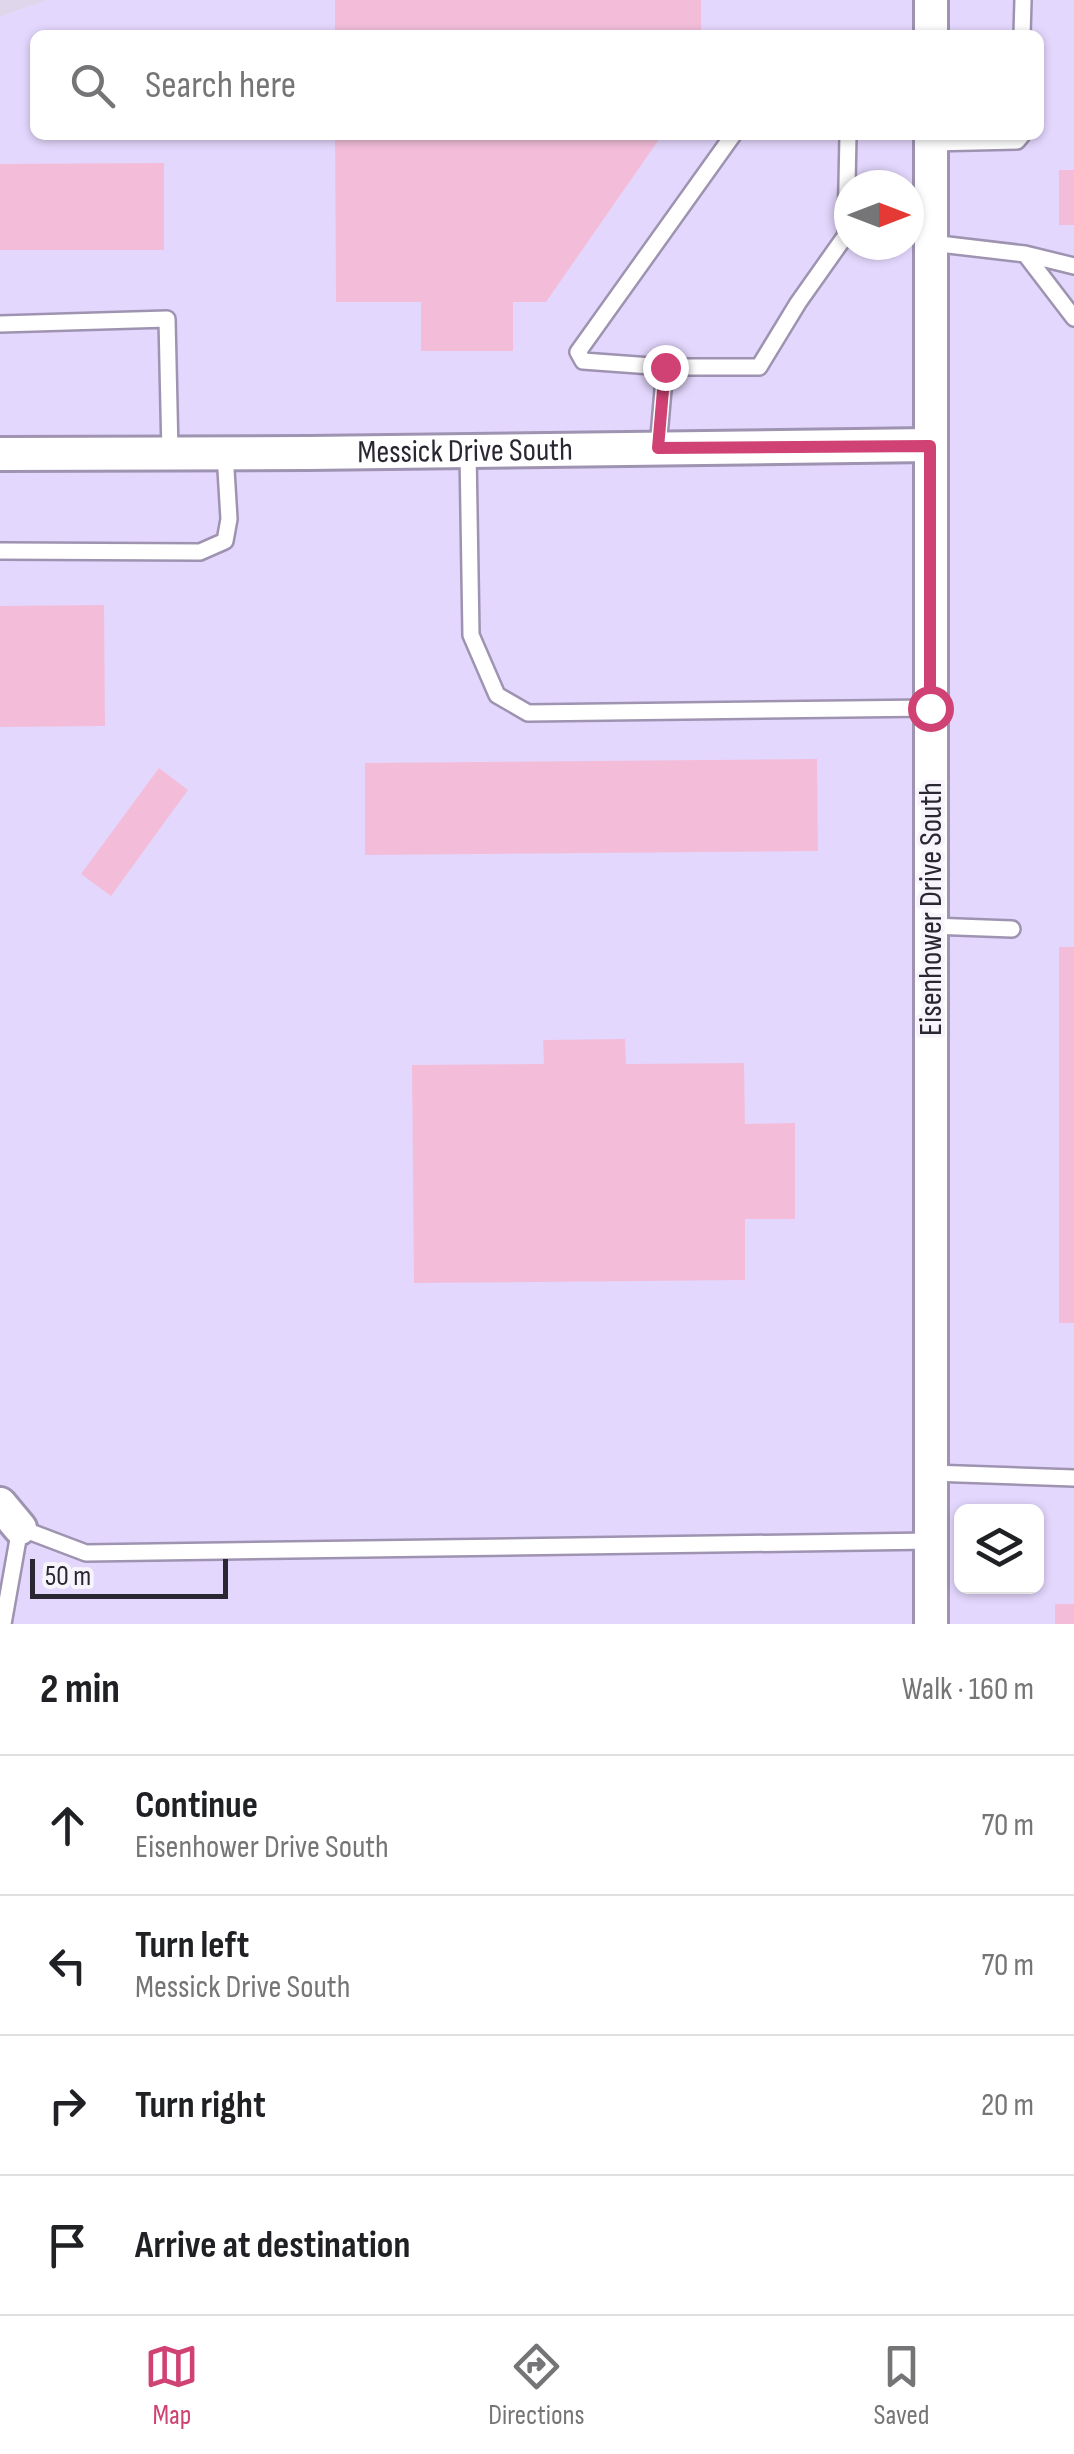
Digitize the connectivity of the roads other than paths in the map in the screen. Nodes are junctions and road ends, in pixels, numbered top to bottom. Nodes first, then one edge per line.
1 (931, 0) edge
2 (1022, 0) edge
3 (931, 30) edge
4 (1022, 30) edge
5 (729, 140) edge
6 (848, 140) edge
7 (931, 140) edge
8 (960, 140) edge
9 (1018, 140) edge
10 (930, 243) junction
11 (1026, 254) junction
12 (1074, 266) edge
13 (1074, 318) edge
14 (0, 324) edge
15 (665, 367) junction
16 (930, 446) junction
17 (658, 448) junction
18 (468, 451) junction
19 (170, 453) junction
20 (224, 453) junction
21 (0, 454) edge
22 (0, 550) edge
23 (930, 708) junction
24 (930, 926) junction
25 (1012, 929) dead end
26 (931, 1473) junction
27 (1074, 1478) edge
28 (10, 1516) edge
29 (931, 1541) junction
30 (3, 1624) edge
31 (931, 1624) edge

1 - 3 street
2 - 4 lane
5 - 15 lane
6 - 15 lane
7 - 10 street, Eisenhower Drive South
8 - 9 lane
10 - 11 lane
10 - 16 street, Eisenhower Drive South
11 - 12 lane
11 - 13 lane
14 - 19 lane
15 - 17 lane
16 - 17 street, Messick Drive South
16 - 23 street, Eisenhower Drive South
17 - 18 street, Messick Drive South
18 - 20 street, Messick Drive South
18 - 23 lane
19 - 20 street, Messick Drive South
19 - 21 street, Messick Drive South
20 - 22 lane
23 - 24 street, Eisenhower Drive South
24 - 25 lane
24 - 26 street, Eisenhower Drive South
26 - 27 lane
26 - 29 street, Eisenhower Drive South
28 - 29 lane
28 - 30 lane
29 - 31 street, Eisenhower Drive South

